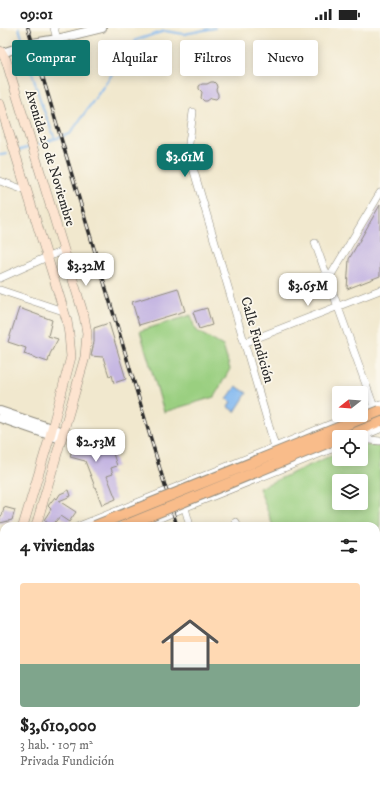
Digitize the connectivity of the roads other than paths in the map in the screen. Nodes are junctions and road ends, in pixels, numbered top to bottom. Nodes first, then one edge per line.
1 (54, 28) edge
2 (101, 28) edge
3 (57, 39) junction
4 (1, 52) edge
5 (0, 104) edge
6 (193, 112) dead end
7 (0, 182) edge
8 (27, 191) junction
9 (380, 193) edge
10 (315, 242) dead end
11 (64, 251) junction
12 (47, 257) junction
13 (0, 278) edge
14 (328, 280) junction
15 (0, 290) edge
16 (380, 290) edge
17 (338, 306) junction
18 (63, 311) junction
19 (244, 343) junction
20 (378, 407) edge
21 (368, 410) edge
22 (0, 411) edge
23 (0, 418) edge
24 (380, 421) edge
25 (336, 422) edge
26 (380, 429) edge
27 (358, 430) edge
28 (51, 432) junction
29 (368, 434) edge
30 (62, 436) junction
31 (368, 439) edge
32 (332, 440) edge
33 (380, 441) edge
34 (275, 447) junction
35 (332, 449) edge
36 (173, 488) junction
37 (151, 497) junction
38 (183, 509) junction
39 (158, 519) junction
40 (24, 522) edge
41 (37, 522) edge
42 (89, 522) edge
43 (105, 522) edge
44 (134, 522) edge
45 (151, 522) edge
46 (188, 522) edge

1 - 3 street
2 - 3 street
3 - 4 street
4 - 11 main road, Avenida 20 de Noviembre
5 - 8 main road
6 - 19 street, Calle Fundición
7 - 8 street
8 - 12 main road
9 - 14 street
10 - 14 street
11 - 12 street
11 - 30 main road, Avenida 20 de Noviembre
12 - 13 street
12 - 18 main road
14 - 17 street
15 - 18 street
16 - 17 street
17 - 19 street
17 - 20 street
18 - 28 main road
19 - 34 street, Calle Fundición
20 - 21 street
20 - 43 main road, bridge
22 - 28 street
23 - 28 street
24 - 27 main road
25 - 34 street
26 - 29 street
28 - 30 street
28 - 40 main road
30 - 41 main road, Avenida 20 de Noviembre
31 - 33 street
32 - 44 main road, bridge
34 - 36 street
35 - 38 street
36 - 37 street
36 - 38 street
37 - 39 street
37 - 42 street
38 - 39 street
38 - 46 street
39 - 45 street

